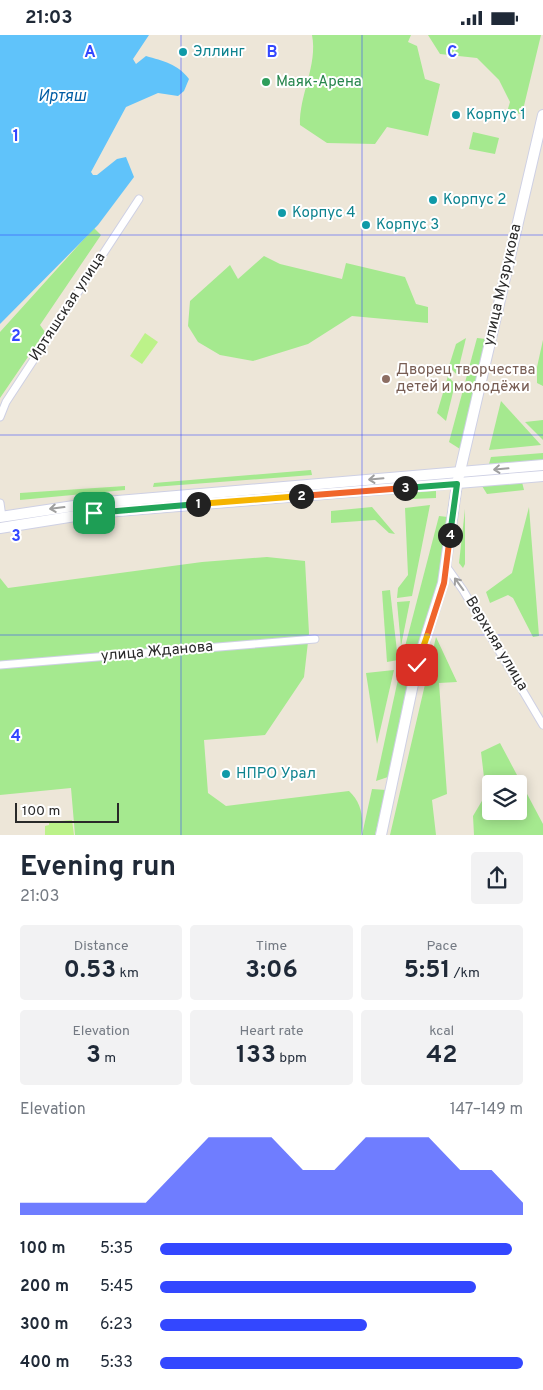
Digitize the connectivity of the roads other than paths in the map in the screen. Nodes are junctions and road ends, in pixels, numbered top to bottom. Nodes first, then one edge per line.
1 (543, 115) edge
2 (139, 199) dead end
3 (0, 417) edge
4 (543, 465) edge
5 (459, 473) junction
6 (543, 476) edge
7 (457, 484) junction
8 (324, 489) junction
9 (0, 503) edge
10 (1, 522) edge
11 (446, 566) junction
12 (315, 639) dead end
13 (0, 665) edge
14 (541, 715) edge
15 (543, 725) edge
16 (381, 835) edge

1 - 5 street, улица Музрукова
2 - 3 street, Иртяшская улица
4 -> 5 street
5 - 7 street, улица Музрукова
5 -> 8 street
6 - 7 street
7 - 8 street
7 - 11 street, улица Музрукова
8 - 10 street
9 - 10 street
14 -> 11 street, Верхняя улица
11 - 16 street, улица Музрукова
12 - 13 street, улица Жданова
14 - 15 street, Верхняя улица

